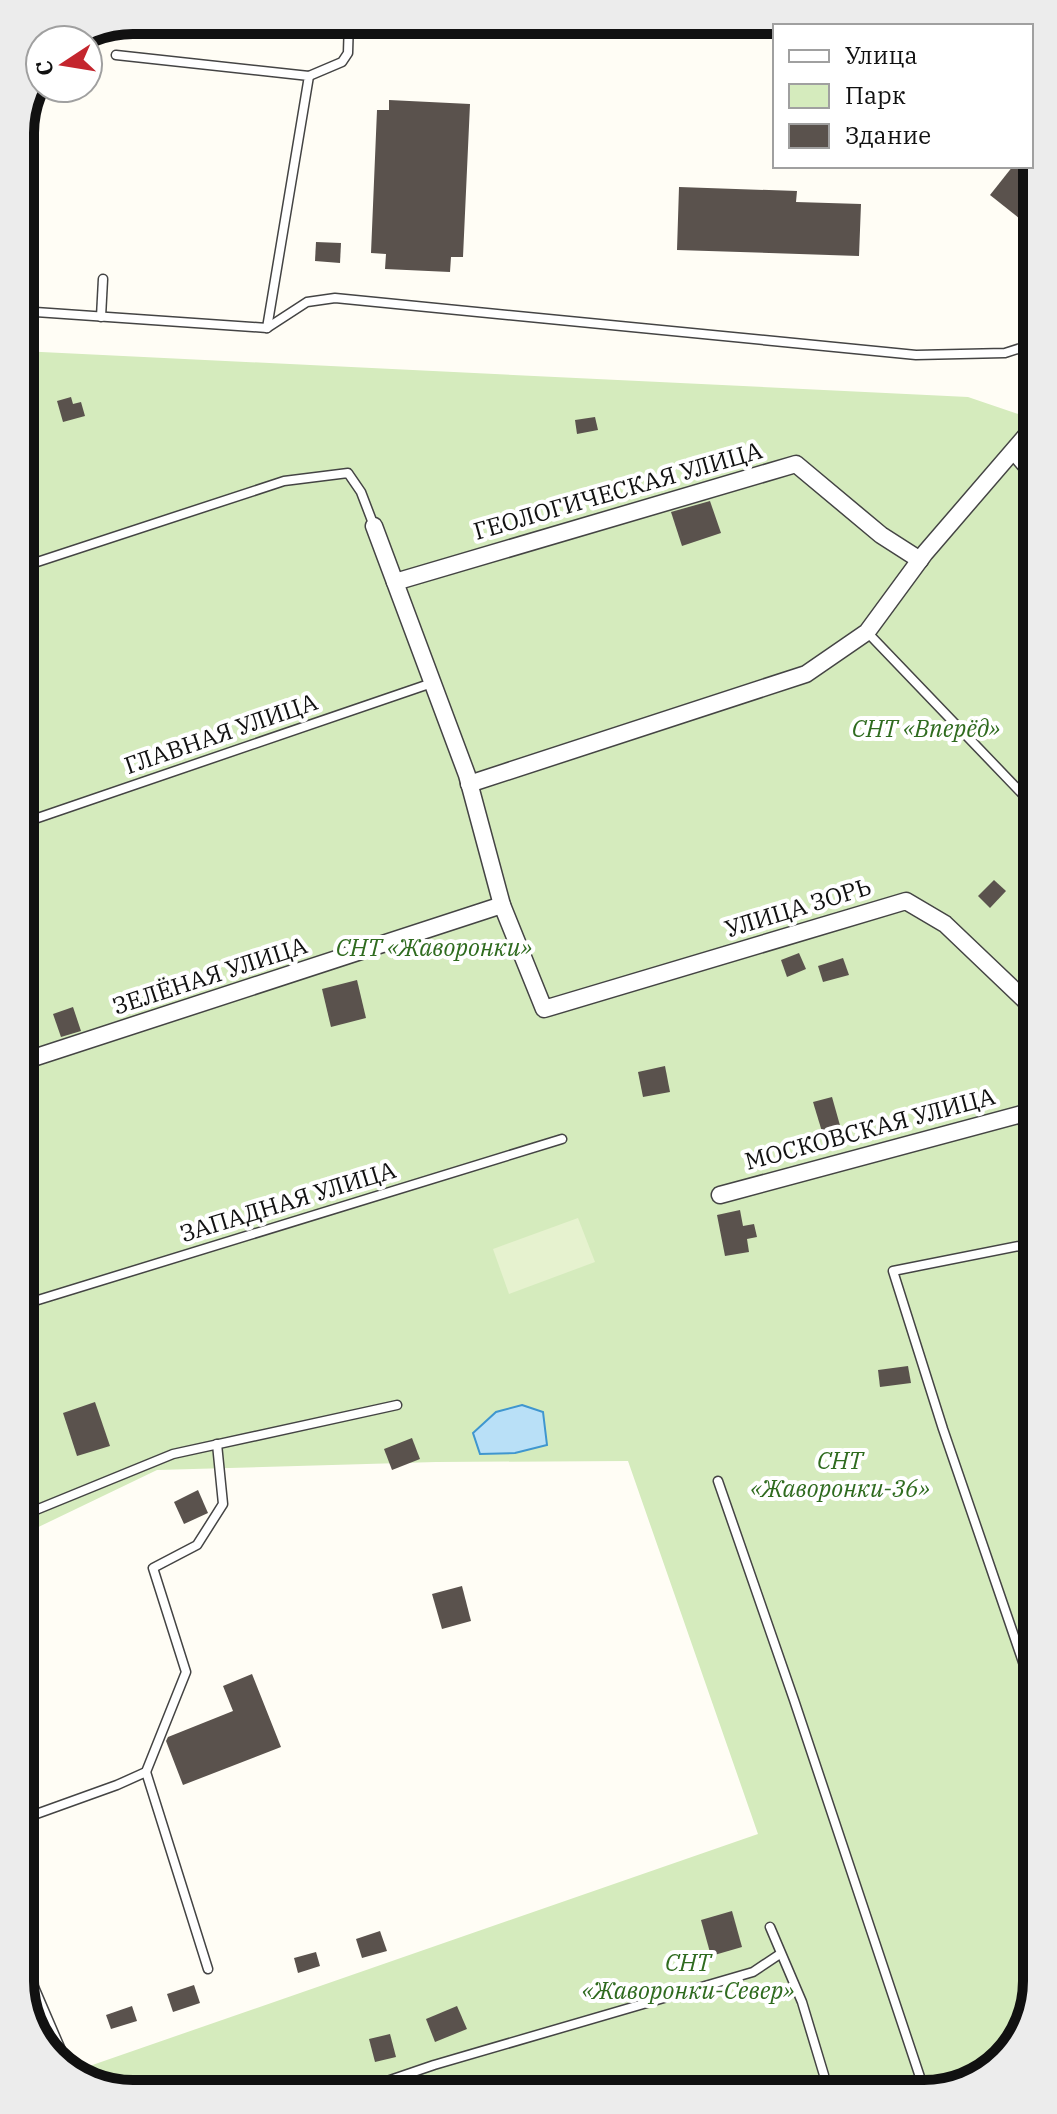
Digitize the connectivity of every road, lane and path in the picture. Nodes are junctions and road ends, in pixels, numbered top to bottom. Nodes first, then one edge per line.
1 (349, 34) edge
2 (116, 55) dead end
3 (309, 76) junction
4 (103, 279) dead end
5 (34, 312) edge
6 (101, 317) junction
7 (267, 328) junction
8 (1023, 347) edge
9 (1023, 439) edge
10 (1011, 454) junction
11 (1023, 468) edge
12 (374, 526) joint
13 (920, 560) junction
14 (34, 563) edge
15 (395, 582) junction
16 (867, 632) junction
17 (432, 683) junction
18 (469, 784) junction
19 (1023, 795) edge
20 (34, 819) edge
21 (502, 905) junction
22 (1023, 985) edge
23 (1017, 992) junction
24 (1023, 998) edge
25 (34, 1058) edge
26 (1023, 1114) edge
27 (562, 1139) dead end
28 (720, 1195) dead end
29 (1023, 1245) edge
30 (34, 1301) edge
31 (397, 1405) dead end
32 (217, 1444) junction
33 (718, 1481) dead end
34 (34, 1511) edge
35 (1023, 1662) edge
36 (146, 1772) junction
37 (34, 1815) edge
38 (770, 1927) dead end
39 (780, 1954) junction
40 (208, 1969) dead end
41 (35, 1989) edge
42 (60, 2048) edge
43 (391, 2080) edge
44 (823, 2080) edge
45 (921, 2080) edge

1 - 3 lane
2 - 3 lane
3 - 7 lane
4 - 6 lane
5 - 6 lane
6 - 7 lane
7 - 8 lane
9 - 10 street
10 - 11 lane
10 - 13 street
12 - 14 lane
12 - 15 street
13 - 15 street, ГЕОЛОГИЧЕСКАЯ УЛИЦА
13 - 16 street
15 - 17 street
16 - 18 street
16 - 19 lane
17 - 18 street
17 - 20 lane, ГЛАВНАЯ УЛИЦА
18 - 21 street
21 - 23 street, УЛИЦА ЗОРЬ
21 - 25 street, ЗЕЛЁНАЯ УЛИЦА
22 - 23 lane
23 - 24 street, УЛИЦА ЗОРЬ
26 - 28 street, МОСКОВСКАЯ УЛИЦА
27 - 30 lane, ЗАПАДНАЯ УЛИЦА
29 - 35 lane
31 - 32 lane
32 - 34 lane
32 - 36 lane
33 - 45 lane
36 - 37 lane
36 - 40 lane
38 - 39 lane
39 - 43 lane
39 - 44 lane
41 - 42 lane

